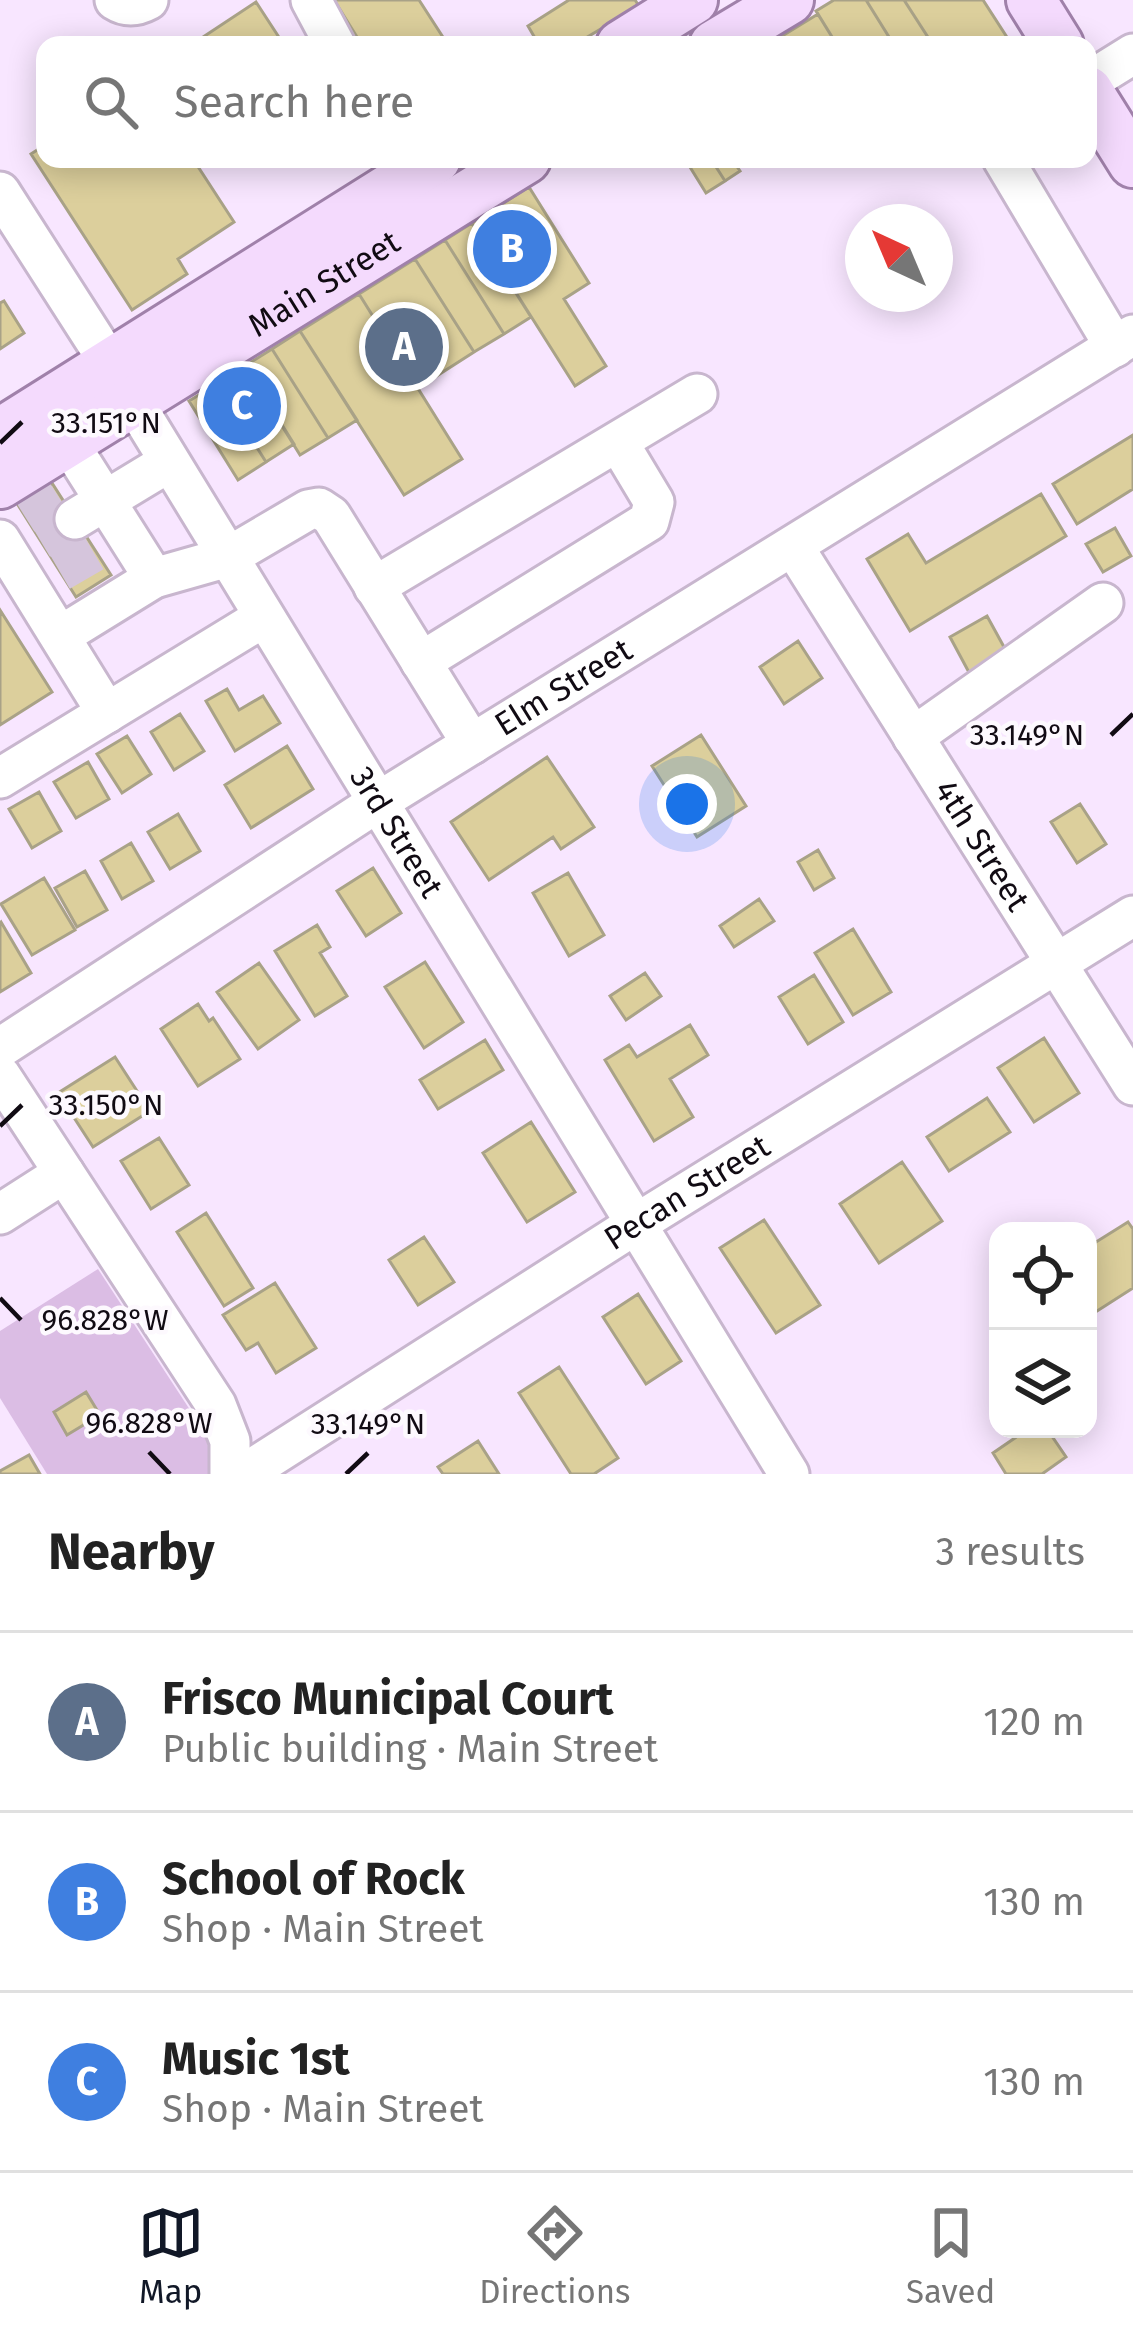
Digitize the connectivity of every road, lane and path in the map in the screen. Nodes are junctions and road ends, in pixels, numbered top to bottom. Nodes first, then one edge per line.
1 (115, 0) edge
2 (148, 0) edge
3 (310, 0) edge
4 (693, 0) edge
5 (789, 0) edge
6 (1031, 0) edge
7 (330, 36) edge
8 (635, 36) edge
9 (729, 36) edge
10 (1053, 36) edge
11 (1133, 54) edge
12 (1097, 80) edge
13 (1097, 101) edge
14 (1133, 163) edge
15 (413, 168) edge
16 (510, 168) edge
17 (1010, 168) edge
18 (0, 192) edge
19 (1124, 341) edge
20 (121, 382) junction
21 (698, 394) dead end
22 (0, 433) edge
23 (618, 442) junction
24 (169, 461) junction
25 (101, 521) junction
26 (793, 546) junction
27 (228, 557) junction
28 (31, 560) edge
29 (374, 587) junction
30 (1103, 603) dead end
31 (264, 617) junction
32 (421, 662) junction
33 (107, 713) junction
34 (913, 736) junction
35 (472, 744) junction
36 (0, 778) edge
37 (377, 802) junction
38 (1133, 916) edge
39 (1057, 964) junction
40 (0, 1048) edge
41 (0, 1076) edge
42 (1133, 1085) edge
43 (64, 1173) junction
44 (0, 1214) edge
45 (636, 1224) junction
46 (230, 1474) edge
47 (244, 1474) edge
48 (789, 1474) edge

1 - 2 street
3 - 7 street
4 - 8 main road
5 - 9 main road
6 - 10 main road
11 - 12 street
13 - 14 main road
15 - 20 main road, Main Street
16 - 20 main road, Main Street
17 - 19 street
18 - 20 street, 3rd Street
19 - 26 street, Elm Street
20 - 22 main road, Main Street
20 - 24 street, 3rd Street
20 - 25 main road, Main Street
21 - 23 street
23 - 29 street
23 - 32 street
24 - 25 street
24 - 27 street, 3rd Street
25 - 27 street
25 - 28 main road, Main Street
25 - 28 street
26 - 34 street, 4th Street
26 - 35 street, Elm Street
27 - 29 street
27 - 31 street, 3rd Street
28 - 33 street
29 - 32 street
30 - 34 street
31 - 33 street
31 - 37 street, 3rd Street
32 - 35 street
33 - 36 street
34 - 39 street, 4th Street
35 - 37 street, Elm Street
37 - 40 street, Elm Street
37 - 45 street, 3rd Street
38 - 39 street, Pecan Street
39 - 42 street, 4th Street
39 - 45 street, Pecan Street
41 - 43 street
43 - 44 street
43 - 46 street
45 - 47 street, Pecan Street
45 - 48 street, 3rd Street

